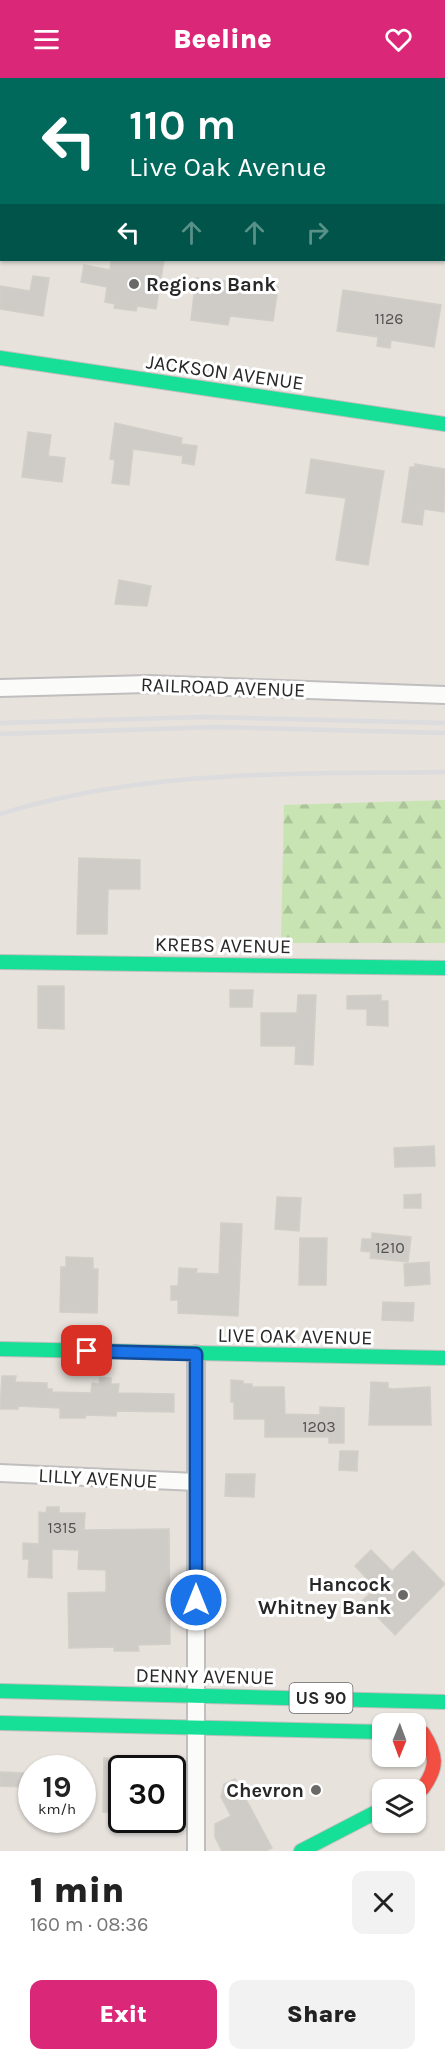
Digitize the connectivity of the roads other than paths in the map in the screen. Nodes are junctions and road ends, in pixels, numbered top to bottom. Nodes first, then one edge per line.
1 (0, 358) edge
2 (445, 424) edge
3 (0, 688) edge
4 (445, 695) edge
5 (0, 962) edge
6 (445, 968) edge
7 (0, 1349) edge
8 (196, 1354) junction
9 (445, 1358) edge
10 (0, 1473) edge
11 (196, 1482) junction
12 (0, 1691) edge
13 (196, 1695) junction
14 (445, 1702) edge
15 (0, 1723) edge
16 (196, 1728) junction
17 (372, 1732) edge
18 (426, 1732) edge
19 (445, 1733) edge
20 (426, 1740) edge
21 (445, 1777) edge
22 (426, 1783) edge
23 (426, 1786) edge
24 (372, 1814) edge
25 (196, 1851) edge
26 (301, 1851) edge

1 - 2 street, JACKSON AVENUE
3 - 4 street, RAILROAD AVENUE
5 - 6 street, KREBS AVENUE
7 - 8 street, LIVE OAK AVENUE
8 - 9 street, LIVE OAK AVENUE
8 - 11 street
10 - 11 street, LILLY AVENUE
11 - 13 street
12 - 13 street, DENNY AVENUE / US 90
13 - 14 street, DENNY AVENUE / US 90
13 - 16 street
15 - 16 street, US 90
16 - 17 street, US 90
16 - 25 street
18 - 19 street
20 - 22 street
21 - 23 street
24 - 26 street

